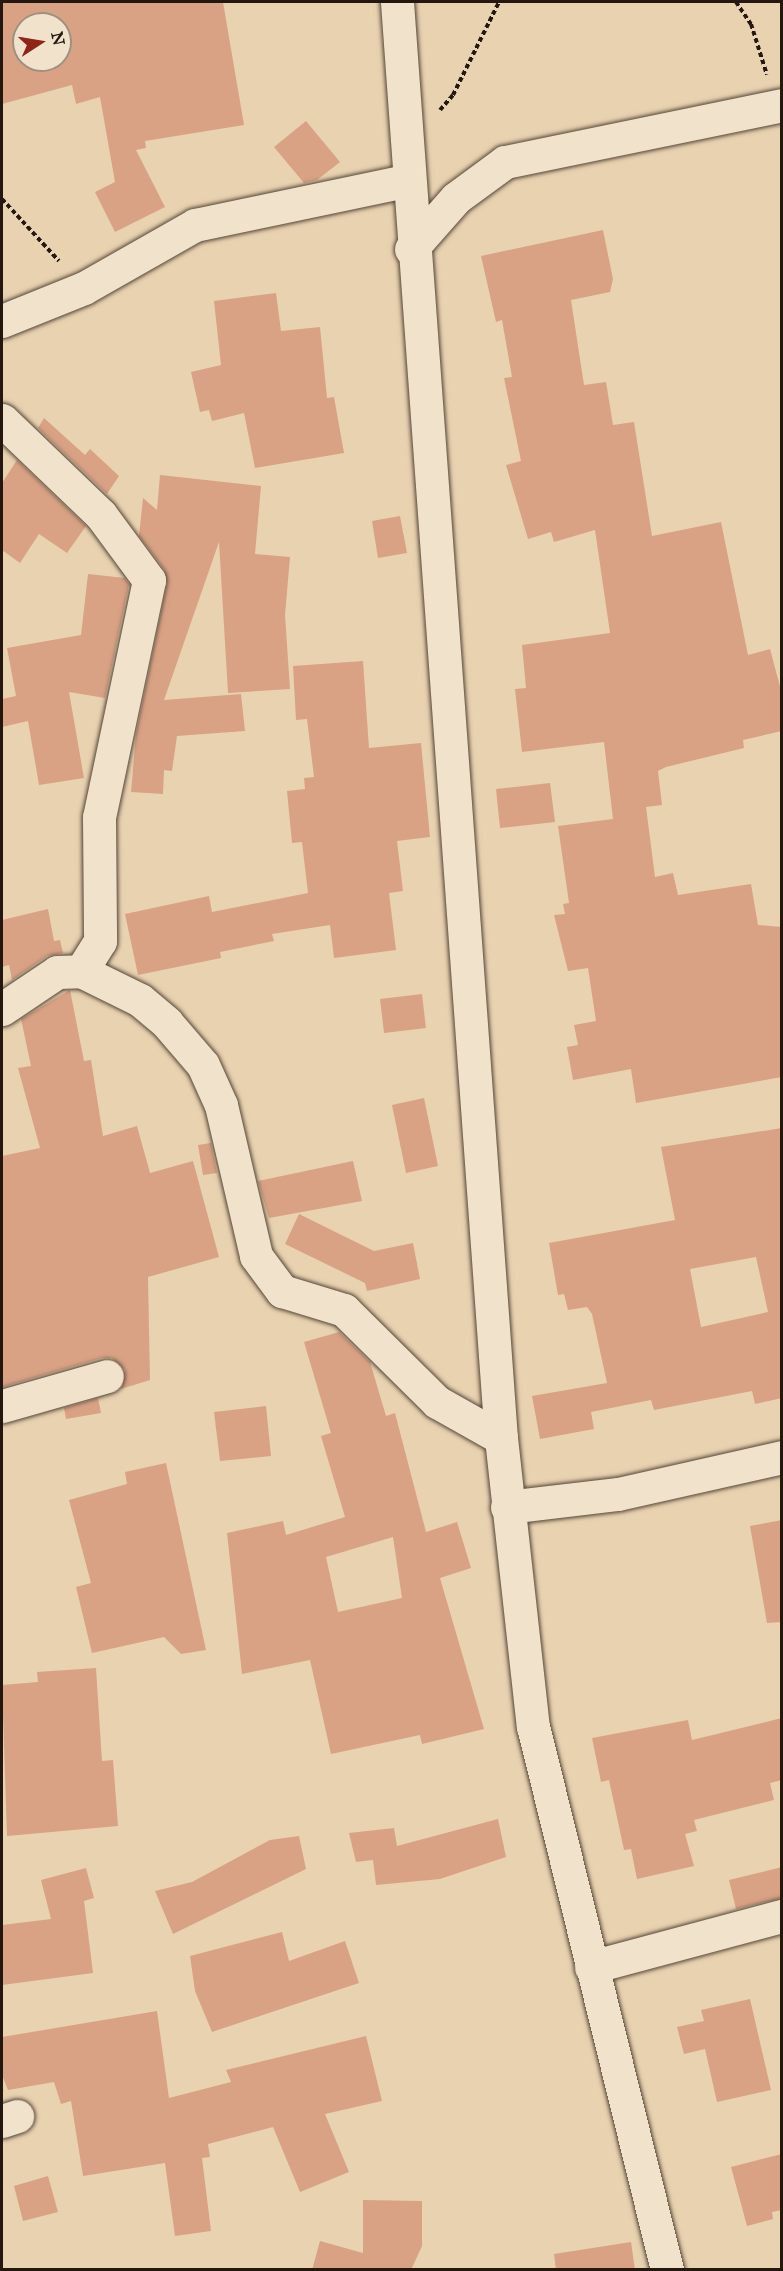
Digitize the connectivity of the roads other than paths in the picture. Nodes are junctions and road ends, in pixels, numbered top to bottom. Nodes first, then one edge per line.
1 (397, 2) edge
2 (777, 105) edge
3 (405, 166) junction
4 (411, 249) junction
5 (2, 321) edge
6 (2, 420) edge
7 (81, 971) junction
8 (2, 1009) edge
9 (107, 1376) dead end
10 (2, 1406) edge
11 (501, 1438) junction
12 (782, 1457) edge
13 (507, 1507) junction
14 (782, 1916) edge
15 (591, 1967) junction
16 (667, 2270) edge

1 - 3 street
2 - 4 street
3 - 4 street
3 - 5 street
4 - 11 street
6 - 7 street
7 - 8 street
7 - 11 street
9 - 10 street
11 - 13 street
12 - 13 street
13 - 15 street
14 - 15 street
15 - 16 street

